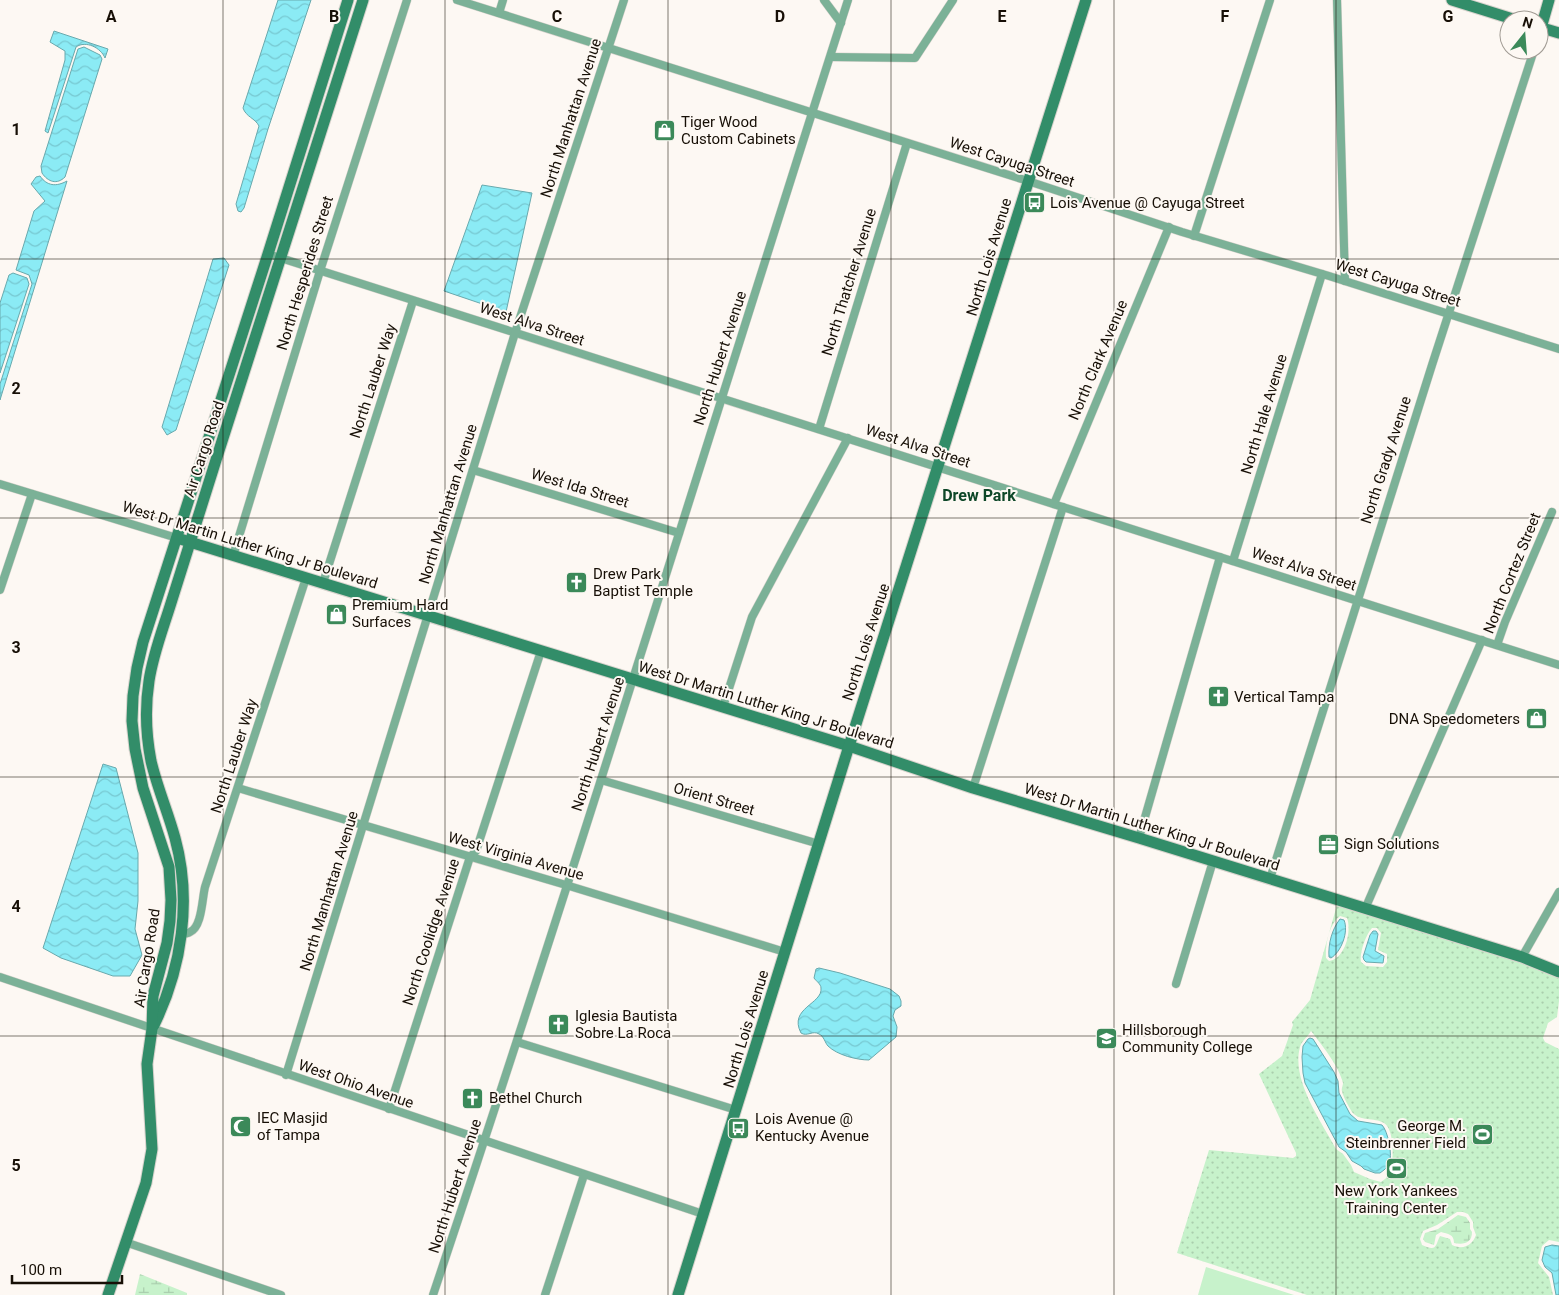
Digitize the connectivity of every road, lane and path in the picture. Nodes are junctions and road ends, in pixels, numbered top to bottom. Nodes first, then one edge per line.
1 (348, 0) edge
2 (363, 0) edge
3 (407, 0) edge
4 (457, 0) edge
5 (503, 0) edge
6 (624, 0) edge
7 (824, 0) edge
8 (848, 0) edge
9 (953, 0) edge
10 (1086, 0) edge
11 (1270, 0) edge
12 (1338, 0) edge
13 (1452, 0) edge
14 (499, 13) junction
15 (1499, 15) edge
16 (841, 23) junction
17 (608, 48) junction
18 (831, 57) junction
19 (1531, 60) edge
20 (813, 114) junction
21 (906, 143) junction
22 (1028, 181) junction
23 (1169, 228) junction
24 (1194, 236) junction
25 (268, 254) junction
26 (280, 258) junction
27 (320, 271) junction
28 (1322, 274) junction
29 (1345, 281) junction
30 (413, 301) junction
31 (1448, 314) junction
32 (515, 333) junction
33 (1559, 349) edge
34 (721, 399) junction
35 (818, 429) junction
36 (848, 438) junction
37 (937, 467) junction
38 (473, 470) junction
39 (0, 484) edge
40 (32, 494) junction
41 (1054, 504) junction
42 (1063, 507) junction
43 (1552, 512) dead end
44 (679, 533) junction
45 (176, 538) junction
46 (190, 542) junction
47 (233, 556) junction
48 (1220, 557) junction
49 (1233, 561) junction
50 (306, 578) junction
51 (323, 583) junction
52 (0, 590) edge
53 (1357, 601) junction
54 (428, 616) junction
55 (1482, 640) junction
56 (1497, 645) junction
57 (541, 651) junction
58 (1559, 665) edge
59 (633, 680) junction
60 (723, 707) junction
61 (849, 746) junction
62 (601, 780) junction
63 (238, 788) junction
64 (973, 788) junction
65 (364, 825) junction
66 (1139, 838) junction
67 (819, 844) junction
68 (470, 857) junction
69 (1214, 861) junction
70 (1270, 879) junction
71 (566, 885) junction
72 (1559, 892) edge
73 (1365, 909) junction
74 (182, 934) junction
75 (785, 952) junction
76 (1522, 957) junction
77 (1559, 966) edge
78 (1559, 972) edge
79 (0, 977) edge
80 (1176, 984) dead end
81 (152, 1029) junction
82 (516, 1042) junction
83 (286, 1074) junction
84 (389, 1109) junction
85 (736, 1110) junction
86 (485, 1141) junction
87 (584, 1175) junction
88 (703, 1214) junction
89 (125, 1242) junction
90 (108, 1295) edge
91 (282, 1295) edge
92 (433, 1295) edge
93 (545, 1295) edge
94 (678, 1295) edge

1 - 25 street, Air Cargo Road
2 - 26 street, Air Cargo Road
3 - 27 street, North Hesperides Street
4 - 14 street, West Cayuga Street
5 - 14 street
6 - 17 street, North Manhattan Avenue
7 - 16 street
8 - 16 street, North Hubert Avenue
9 - 18 street
10 - 22 street, North Lois Avenue
11 - 24 street
12 - 29 street
13 - 15 street
14 - 17 street, West Cayuga Street
16 - 18 street, North Hubert Avenue
17 - 20 street, West Cayuga Street
17 - 32 street, North Manhattan Avenue
18 - 20 street, North Hubert Avenue
19 - 31 street, North Grady Avenue
20 - 21 street, West Cayuga Street
20 - 34 street, North Hubert Avenue
21 - 22 street, West Cayuga Street
21 - 35 street, North Thatcher Avenue
22 - 23 street, West Cayuga Street
22 - 37 street, North Lois Avenue
23 - 24 street, West Cayuga Street
23 - 41 street, North Clark Avenue
24 - 28 street, West Cayuga Street
25 - 26 street, West Alva Street
25 - 45 street, Air Cargo Road
26 - 27 street, West Alva Street
26 - 46 street, Air Cargo Road
27 - 30 street, West Alva Street
27 - 47 street, North Hesperides Street
28 - 29 street, West Cayuga Street
28 - 49 street, North Hale Avenue
29 - 31 street, West Cayuga Street
30 - 32 street, West Alva Street
30 - 51 street, North Lauber Way
31 - 33 street, West Cayuga Street
31 - 53 street, North Grady Avenue
32 - 34 street, West Alva Street
32 - 38 street, North Manhattan Avenue
34 - 35 street, West Alva Street
34 - 44 street, North Hubert Avenue
35 - 36 street, West Alva Street
36 - 37 street, West Alva Street
36 - 60 street
37 - 41 street, West Alva Street
37 - 61 street, North Lois Avenue
38 - 44 street, West Ida Street
38 - 54 street, North Manhattan Avenue
39 - 40 street, West Dr Martin Luther King Jr Boulevard
40 - 45 street, West Dr Martin Luther King Jr Boulevard
40 - 52 street
41 - 42 street, West Alva Street
42 - 48 street, West Alva Street
42 - 64 street
43 - 56 street, North Cortez Street
44 - 59 street, North Hubert Avenue
45 - 46 street, West Dr Martin Luther King Jr Boulevard
45 - 81 street, Air Cargo Road
46 - 47 street, West Dr Martin Luther King Jr Boulevard
46 - 74 street, Air Cargo Road
47 - 50 street, West Dr Martin Luther King Jr Boulevard
48 - 49 street, West Alva Street
48 - 66 street
49 - 53 street, West Alva Street
50 - 51 street, West Dr Martin Luther King Jr Boulevard
50 - 63 street, North Lauber Way
51 - 54 street, West Dr Martin Luther King Jr Boulevard
53 - 55 street, West Alva Street
53 - 70 street, North Grady Avenue
54 - 57 street, West Dr Martin Luther King Jr Boulevard
54 - 65 street, North Manhattan Avenue
55 - 56 street, West Alva Street
55 - 73 street
56 - 58 street, West Alva Street
57 - 59 street, West Dr Martin Luther King Jr Boulevard
57 - 68 street, North Coolidge Avenue
59 - 60 street, West Dr Martin Luther King Jr Boulevard
59 - 62 street, North Hubert Avenue
60 - 61 street, West Dr Martin Luther King Jr Boulevard
61 - 64 street, West Dr Martin Luther King Jr Boulevard
61 - 67 street, North Lois Avenue
62 - 67 street, Orient Street
62 - 71 street, North Hubert Avenue
63 - 65 street, West Virginia Avenue
63 - 74 street, North Lauber Way
64 - 66 street, West Dr Martin Luther King Jr Boulevard
65 - 68 street, West Virginia Avenue
65 - 83 street, North Manhattan Avenue
66 - 69 street, West Dr Martin Luther King Jr Boulevard
67 - 75 street, North Lois Avenue
68 - 71 street, West Virginia Avenue
68 - 84 street, North Coolidge Avenue
69 - 70 street, West Dr Martin Luther King Jr Boulevard
69 - 80 street
70 - 73 street, West Dr Martin Luther King Jr Boulevard
71 - 75 street, West Virginia Avenue
71 - 82 street, North Hubert Avenue
72 - 76 street
73 - 76 street, West Dr Martin Luther King Jr Boulevard
74 - 81 street, Air Cargo Road
75 - 85 street, North Lois Avenue
76 - 77 street, West Dr Martin Luther King Jr Boulevard
76 - 78 street, West Dr Martin Luther King Jr Boulevard
79 - 81 street, West Ohio Avenue
81 - 83 street, West Ohio Avenue
81 - 89 street, Air Cargo Road
82 - 85 street
82 - 86 street, North Hubert Avenue
83 - 84 street, West Ohio Avenue
84 - 86 street, West Ohio Avenue
85 - 88 street, North Lois Avenue
86 - 87 street, West Ohio Avenue
86 - 92 street, North Hubert Avenue
87 - 88 street, West Ohio Avenue
87 - 93 street
88 - 94 street, North Lois Avenue
89 - 90 street, Air Cargo Road
89 - 91 street

